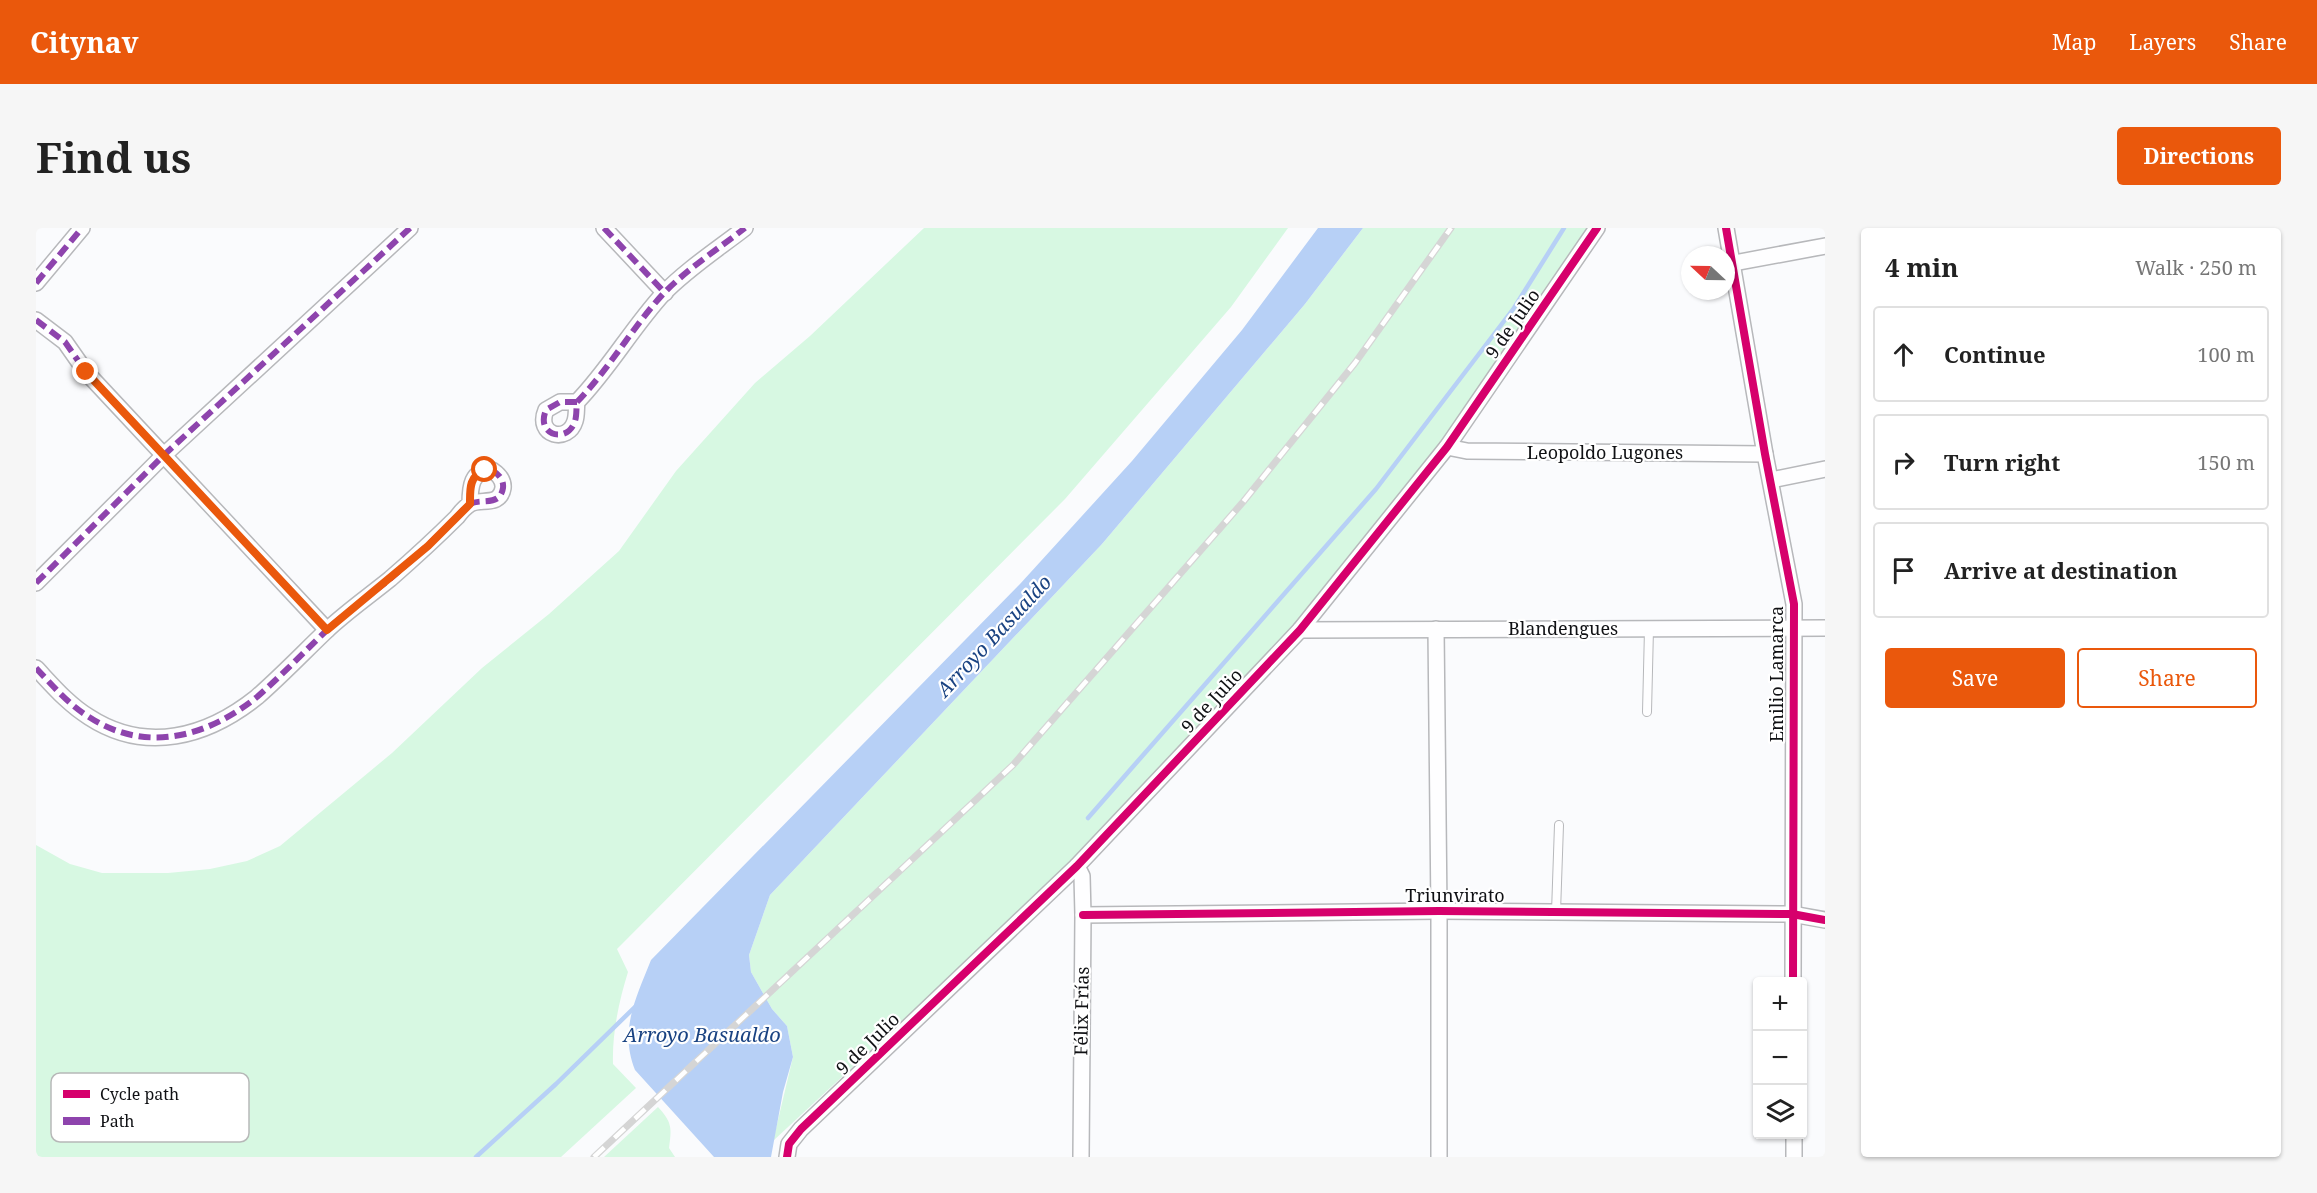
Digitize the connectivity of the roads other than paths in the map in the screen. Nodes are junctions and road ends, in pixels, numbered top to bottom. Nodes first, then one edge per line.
1 (82, 228) edge
2 (410, 228) edge
3 (604, 228) edge
4 (745, 228) edge
5 (1598, 228) edge
6 (1726, 228) edge
7 (1730, 246) edge
8 (1825, 246) edge
9 (1735, 263) edge
10 (1735, 269) edge
11 (36, 283) edge
12 (664, 293) junction
13 (36, 320) edge
14 (577, 402) dead end
15 (1447, 447) junction
16 (1765, 454) junction
17 (164, 455) junction
18 (1825, 469) edge
19 (1771, 480) junction
20 (470, 504) dead end
21 (36, 583) edge
22 (1792, 628) junction
23 (1825, 628) edge
24 (1436, 629) junction
25 (1649, 629) junction
26 (327, 630) junction
27 (1300, 630) junction
28 (36, 668) edge
29 (1647, 712) dead end
30 (1559, 825) dead end
31 (1077, 866) junction
32 (1439, 911) junction
33 (1556, 912) junction
34 (1792, 914) junction
35 (1083, 915) junction
36 (1825, 920) edge
37 (1793, 977) edge
38 (1794, 1139) edge
39 (788, 1150) edge
40 (1081, 1157) edge
41 (1438, 1157) edge
42 (1794, 1157) edge

1 - 11 street
2 - 17 street
3 - 12 street
4 - 12 street
5 - 15 street, 9 de Julio
6 - 7 street, Emilio Lamarca
8 - 9 street
10 - 16 street, Emilio Lamarca
12 - 14 street
13 - 17 street
15 - 16 street, Leopoldo Lugones
15 - 27 street, 9 de Julio
16 - 19 street, Emilio Lamarca
17 - 21 street
17 - 26 street
18 - 19 street
19 - 22 street, Emilio Lamarca
20 - 26 street
22 - 23 street, Blandengues
22 - 25 street, Blandengues
22 - 34 street, Emilio Lamarca
24 - 25 street, Blandengues
24 - 27 street, Blandengues
24 - 32 street
25 - 29 lane
26 - 28 street
27 - 31 street, 9 de Julio
30 - 33 lane
31 - 35 street, Félix Frías
31 - 39 street, 9 de Julio
32 - 33 street, Triunvirato
32 - 35 street, Triunvirato
32 - 41 street
33 - 34 street, Triunvirato
34 - 36 street, Triunvirato
34 - 37 street, Emilio Lamarca
35 - 40 street, Félix Frías
38 - 42 street

